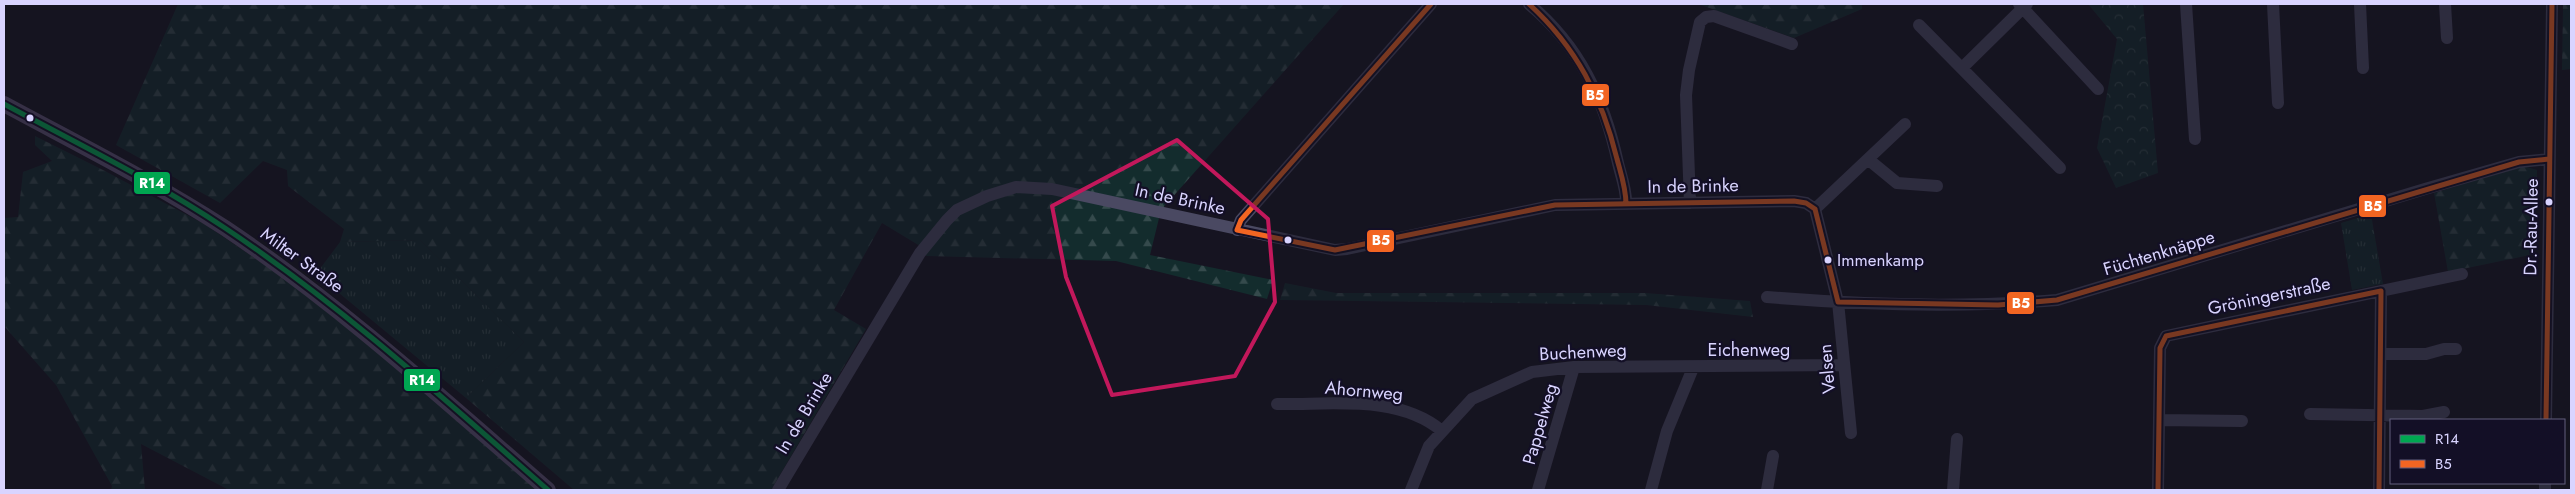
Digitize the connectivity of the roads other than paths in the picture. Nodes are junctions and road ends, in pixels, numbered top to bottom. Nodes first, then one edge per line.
1 (1431, 4) edge
2 (1530, 4) edge
3 (2186, 4) edge
4 (2273, 4) edge
5 (2360, 4) edge
6 (2445, 4) edge
7 (2552, 4) edge
8 (2023, 5) edge
9 (1919, 25) dead end
10 (2447, 38) dead end
11 (1792, 44) dead end
12 (1962, 68) junction
13 (2363, 68) dead end
14 (2098, 89) dead end
15 (2278, 103) dead end
16 (4, 104) edge
17 (1905, 124) dead end
18 (2194, 139) dead end
19 (2550, 159) junction
20 (1869, 160) junction
21 (2060, 168) dead end
22 (1937, 186) dead end
23 (1690, 203) junction
24 (1626, 204) junction
25 (1815, 209) junction
26 (1237, 230) junction
27 (2462, 274) dead end
28 (2381, 290) junction
29 (1767, 296) dead end
30 (1838, 302) junction
31 (2456, 349) dead end
32 (2381, 354) junction
33 (1844, 365) junction
34 (1574, 367) junction
35 (1693, 368) junction
36 (1277, 404) dead end
37 (2444, 412) dead end
38 (2310, 414) dead end
39 (2380, 415) junction
40 (2546, 419) edge
41 (2159, 420) junction
42 (2242, 421) dead end
43 (1442, 432) junction
44 (1851, 433) dead end
45 (1957, 439) dead end
46 (1774, 456) dead end
47 (2383, 485) edge
48 (548, 490) edge
49 (778, 490) edge
50 (1411, 490) edge
51 (1538, 490) edge
52 (1651, 490) edge
53 (1767, 490) edge
54 (1953, 490) edge
55 (2158, 490) edge

1 - 26 street
2 - 24 street
3 - 18 street
4 - 15 street
5 - 13 street
6 - 10 street
7 - 19 street, Dr.-Rau-Allee
8 - 12 street
8 - 14 street
9 - 12 street
11 - 23 street
12 - 21 street
16 - 48 main road, Milter Straße
17 - 20 street
19 - 30 street, Füchtenknäppe
19 - 40 street, Dr.-Rau-Allee
20 - 22 street
20 - 25 street
23 - 24 street, In de Brinke
23 - 25 street, In de Brinke
24 - 26 street, In de Brinke
25 - 30 street
26 - 49 street, In de Brinke
27 - 28 street, Gröningerstraße
28 - 32 street
28 - 41 street, Gröningerstraße
29 - 30 street, Füchtenknäppe
30 - 33 street, Velsen
31 - 32 street
32 - 39 street
33 - 35 street, Eichenweg
33 - 44 street, Velsen
34 - 35 street, Buchenweg
34 - 43 street, Buchenweg
34 - 51 street, Pappelweg
35 - 52 street, Eichenweg
36 - 43 street, Ahornweg
37 - 39 street
38 - 39 street
39 - 47 street
41 - 42 street
41 - 55 street, Gröningerstraße
43 - 50 street, Buchenweg
45 - 54 street
46 - 53 street

